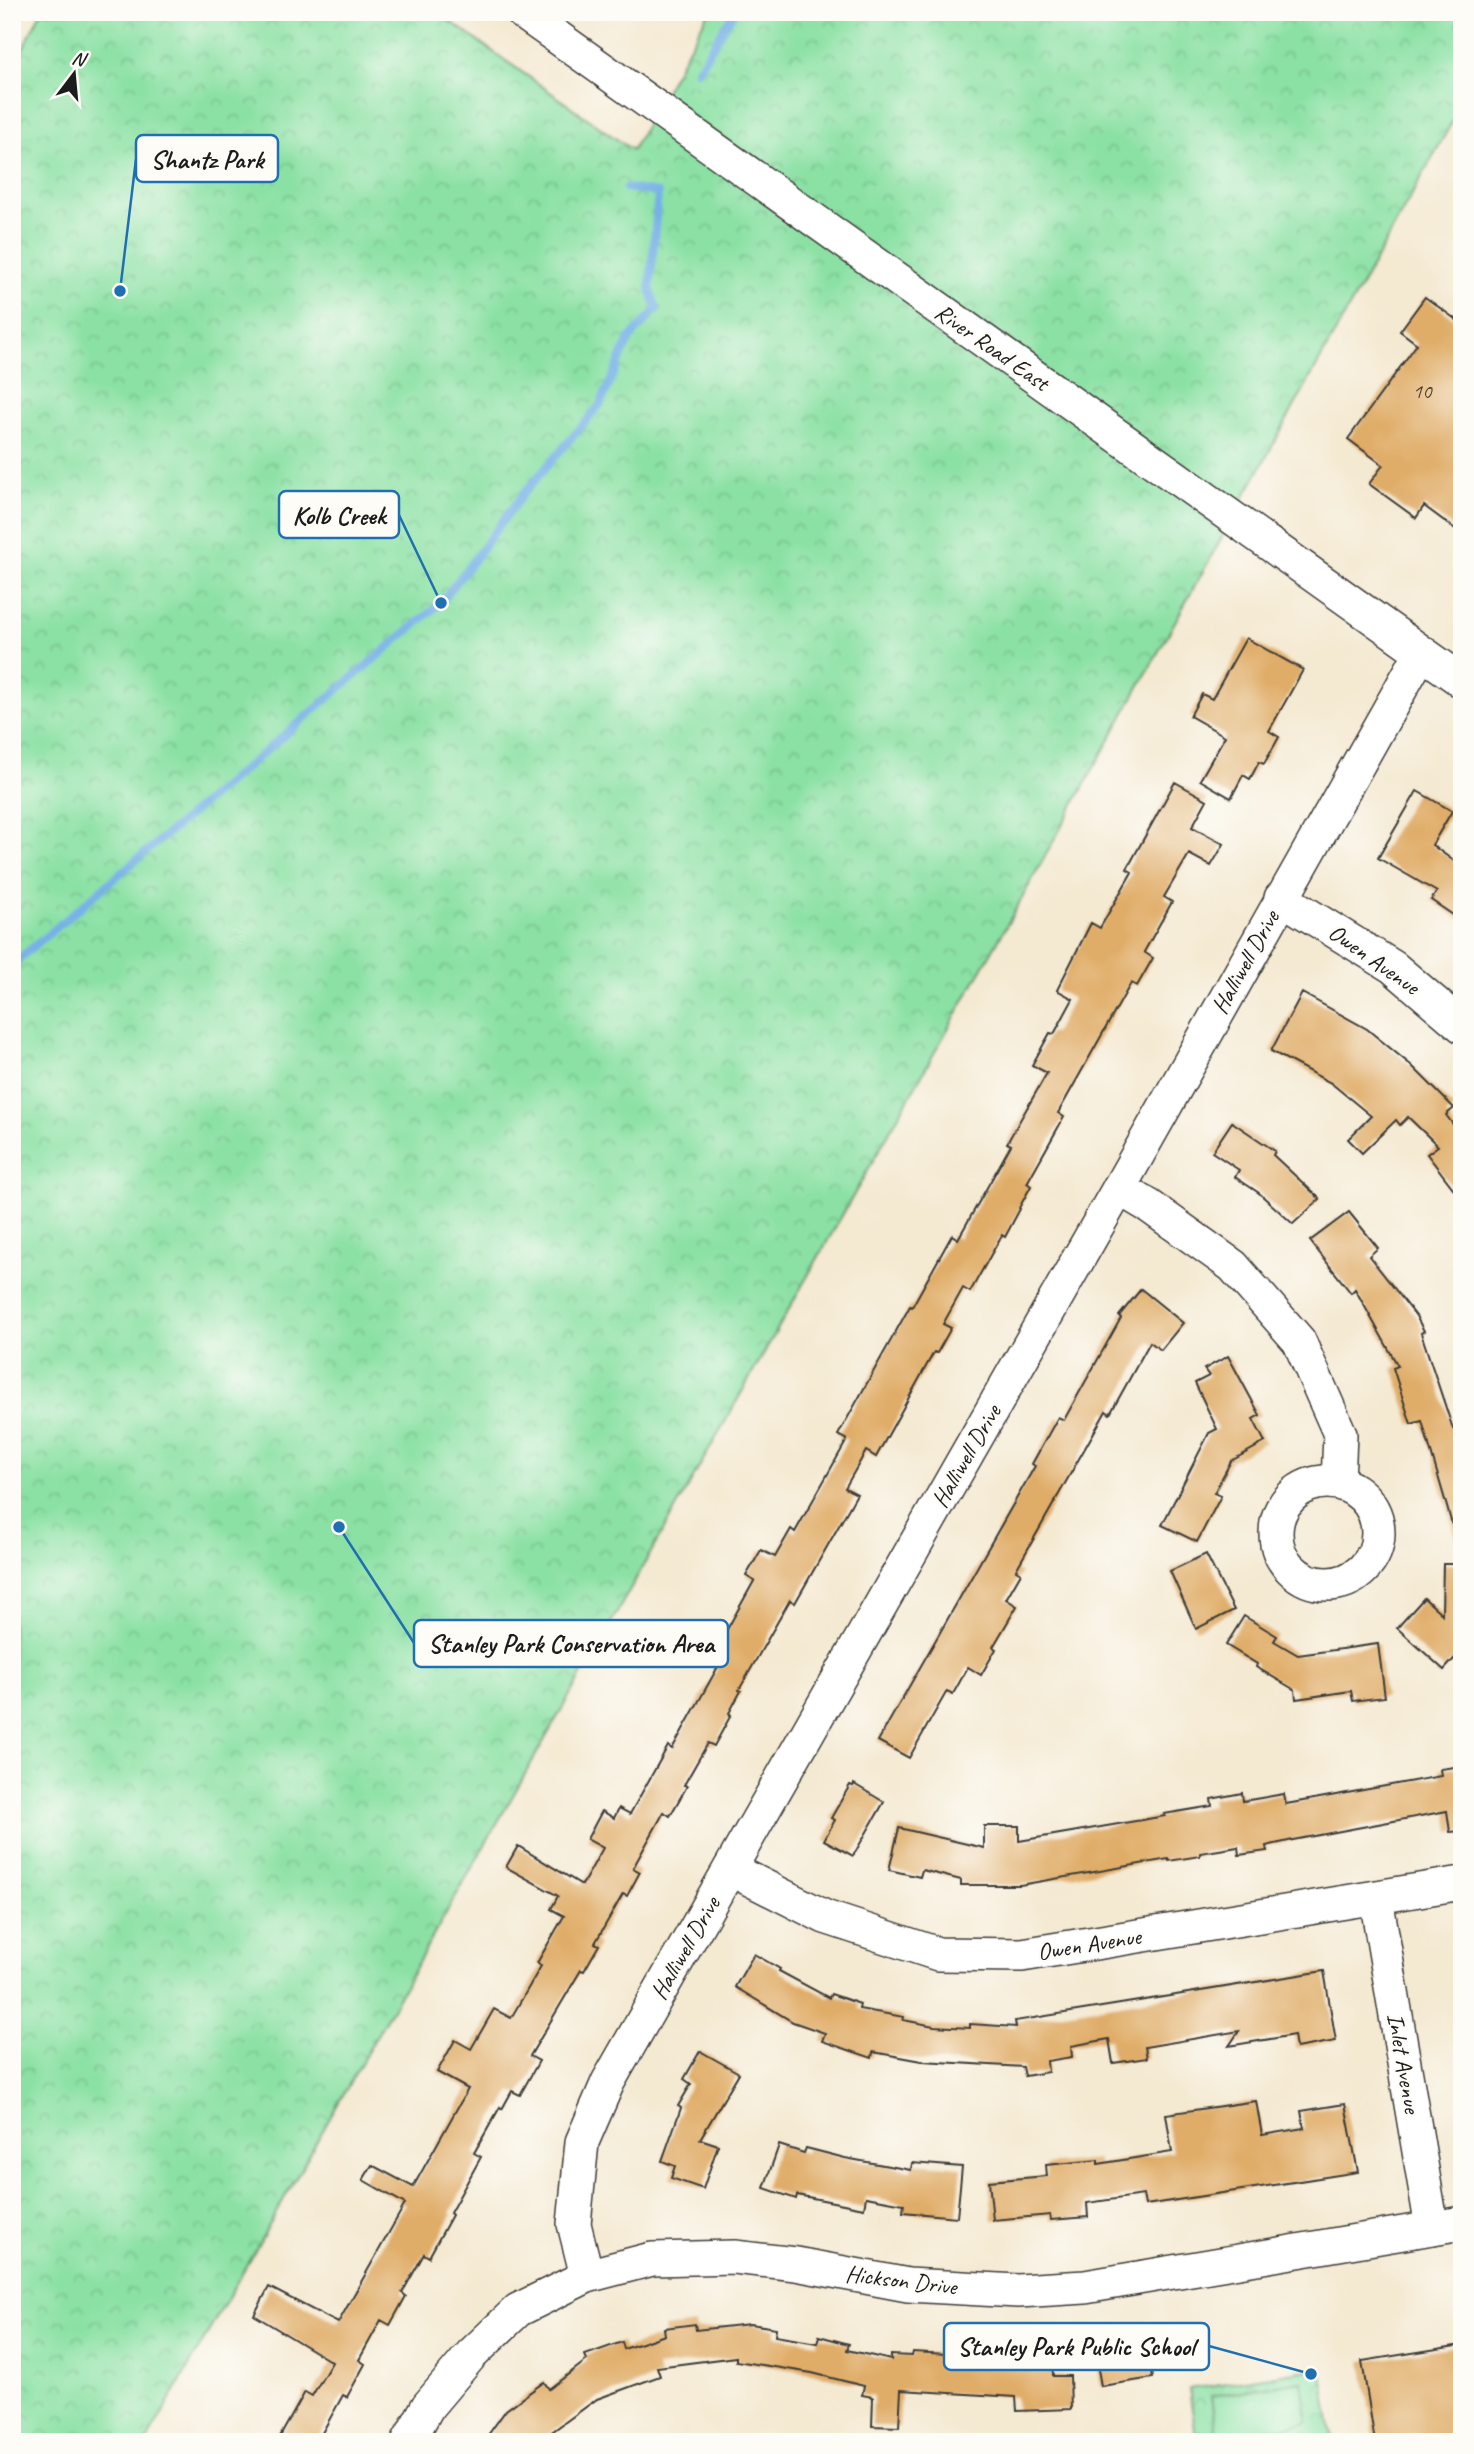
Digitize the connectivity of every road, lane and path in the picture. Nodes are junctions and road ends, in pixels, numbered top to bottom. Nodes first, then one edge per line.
1 (522, 12) edge
2 (1420, 653) junction
3 (1462, 681) edge
4 (1281, 898) junction
5 (1462, 1026) edge
6 (1119, 1188) junction
7 (1338, 1482) dead end
8 (730, 1869) junction
9 (1462, 1883) edge
10 (1376, 1898) junction
11 (1447, 2225) edge
12 (587, 2276) junction
13 (408, 2442) edge

1 - 2 street, River Road East
2 - 3 street, River Road East
2 - 4 street, Halliwell Drive
4 - 5 street, Owen Avenue
4 - 6 street, Halliwell Drive
6 - 7 street
6 - 8 street, Halliwell Drive
8 - 10 street, Owen Avenue
8 - 12 street, Halliwell Drive
9 - 10 street, Owen Avenue
10 - 11 street, Inlet Avenue
11 - 12 street, Hickson Drive
12 - 13 street, Hickson Drive

